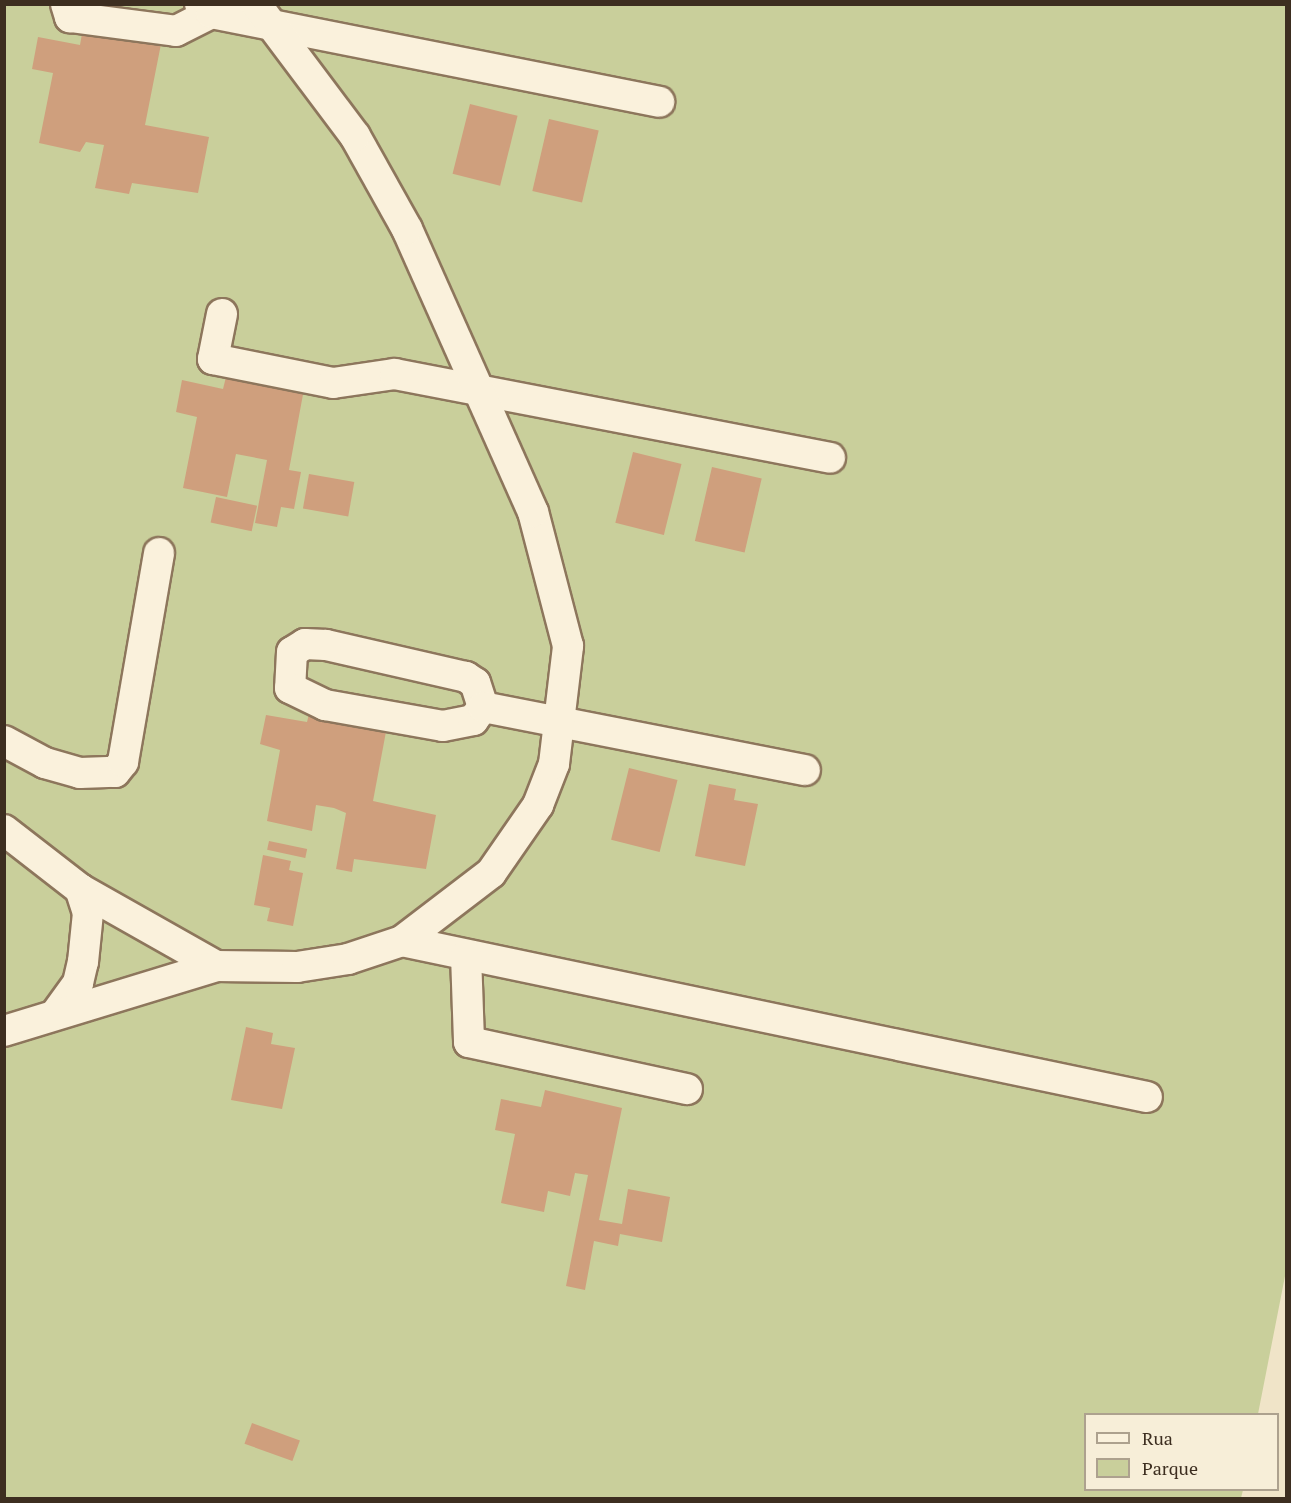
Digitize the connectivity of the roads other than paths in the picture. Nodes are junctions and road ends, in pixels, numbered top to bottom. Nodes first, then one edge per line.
1 (66, 4) edge
2 (205, 9) edge
3 (264, 15) edge
4 (659, 102) dead end
5 (222, 314) dead end
6 (477, 390) junction
7 (830, 458) dead end
8 (159, 553) dead end
9 (483, 707) junction
10 (562, 720) junction
11 (4, 741) edge
12 (805, 770) dead end
13 (4, 830) edge
14 (80, 889) junction
15 (402, 941) junction
16 (466, 955) junction
17 (216, 966) junction
18 (57, 1012) junction
19 (4, 1031) edge
20 (687, 1089) dead end
21 (1147, 1097) dead end

1 - 2 street
2 - 3 street
3 - 4 street
3 - 6 street
5 - 6 street
6 - 7 street
6 - 10 street
8 - 11 street
9 - 9 street
9 - 10 street
10 - 12 street
10 - 15 street
13 - 14 street
14 - 17 street
14 - 18 street
15 - 16 street
15 - 17 street
16 - 20 street
16 - 21 street
17 - 18 street
18 - 19 street

